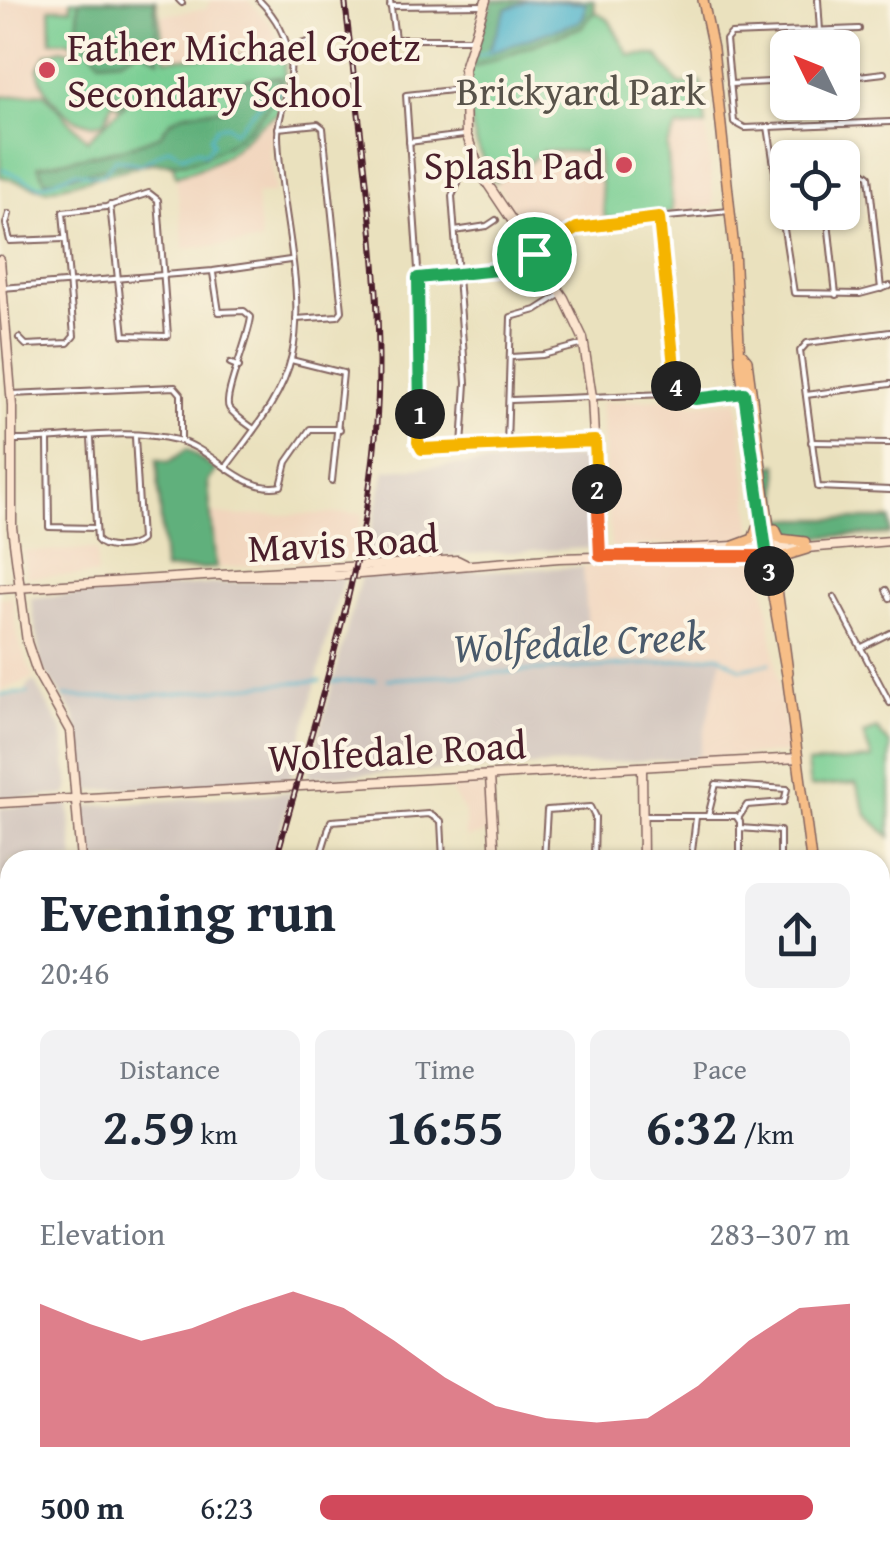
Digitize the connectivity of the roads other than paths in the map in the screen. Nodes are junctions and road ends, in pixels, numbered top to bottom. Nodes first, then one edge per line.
1 (258, 0) edge
2 (271, 0) edge
3 (818, 0) edge
4 (705, 1) edge
5 (485, 2) edge
6 (390, 3) edge
7 (264, 6) junction
8 (858, 29) dead end
9 (820, 30) edge
10 (839, 30) edge
11 (770, 33) edge
12 (471, 40) junction
13 (308, 42) dead end
14 (288, 48) junction
15 (884, 73) dead end
16 (860, 76) edge
17 (770, 82) edge
18 (730, 84) junction
19 (462, 89) junction
20 (890, 122) edge
21 (768, 127) junction
22 (278, 128) junction
23 (466, 134) junction
24 (410, 142) junction
25 (770, 143) edge
26 (860, 170) edge
27 (458, 184) dead end
28 (110, 206) junction
29 (726, 212) junction
30 (9, 214) dead end
31 (659, 218) junction
32 (496, 220) dead end
33 (783, 230) edge
34 (829, 230) edge
35 (455, 231) junction
36 (64, 239) junction
37 (534, 254) junction
38 (0, 260) edge
39 (290, 260) junction
40 (213, 271) junction
41 (164, 276) junction
42 (460, 277) junction
43 (418, 278) junction
44 (116, 279) junction
45 (68, 284) junction
46 (890, 286) edge
47 (1, 288) edge
48 (881, 289) junction
49 (561, 294) junction
50 (836, 295) junction
51 (296, 318) junction
52 (890, 332) edge
53 (19, 338) dead end
54 (584, 344) junction
55 (511, 358) junction
56 (291, 360) junction
57 (230, 362) dead end
58 (239, 367) junction
59 (890, 384) edge
60 (748, 393) junction
61 (12, 394) junction
62 (676, 395) junction
63 (805, 395) junction
64 (592, 398) junction
65 (511, 400) junction
66 (340, 429) junction
67 (254, 430) junction
68 (135, 436) junction
69 (91, 438) junction
70 (0, 440) edge
71 (12, 440) junction
72 (48, 440) junction
73 (181, 441) junction
74 (595, 441) junction
75 (811, 442) junction
76 (890, 443) edge
77 (507, 445) junction
78 (462, 447) junction
79 (227, 466) junction
80 (332, 481) dead end
81 (890, 490) edge
82 (763, 504) junction
83 (96, 528) junction
84 (890, 541) edge
85 (806, 546) junction
86 (769, 548) junction
87 (735, 550) junction
88 (600, 556) junction
89 (770, 576) junction
90 (779, 586) junction
91 (20, 588) junction
92 (0, 589) edge
93 (886, 590) dead end
94 (834, 597) dead end
95 (890, 598) edge
96 (890, 634) edge
97 (862, 646) junction
98 (787, 675) junction
99 (890, 703) edge
100 (798, 758) junction
101 (642, 768) junction
102 (490, 776) junction
103 (78, 800) junction
104 (0, 803) edge
105 (644, 816) junction
106 (708, 816) junction
107 (696, 818) junction
108 (738, 818) junction
109 (740, 828) junction
110 (80, 850) edge
111 (322, 850) edge
112 (442, 850) edge
113 (494, 850) edge
114 (545, 850) edge
115 (594, 850) edge
116 (643, 850) edge
117 (693, 850) edge
118 (740, 850) edge
119 (780, 850) edge
120 (810, 850) edge

1 - 7 street
2 - 7 street
3 - 9 street
4 - 29 main road
5 - 6 street
5 - 12 street
6 - 12 street
7 - 14 street
8 - 10 street
11 - 18 street
12 - 19 street
13 - 14 street
14 - 22 street
15 - 16 street
17 - 18 street
18 - 21 street
19 - 23 street
19 - 24 street
20 - 21 street
21 - 25 street
22 - 39 street
22 - 51 street
23 - 24 street
23 - 37 street
24 - 43 street
26 - 48 street
27 - 35 street
28 - 36 street
28 - 41 street
28 - 44 street
29 - 31 street
29 - 60 main road
30 - 36 street
31 - 37 street
31 - 62 street
32 - 35 street
33 - 50 street
34 - 50 street
35 - 42 street
36 - 45 street
37 - 42 street
37 - 49 street
38 - 47 street
39 - 40 street
39 - 51 street
40 - 41 street
40 - 58 street
41 - 44 street
41 - 44 street
42 - 43 street
42 - 78 street
43 - 78 street
44 - 45 street
45 - 47 street
45 - 53 street
46 - 48 street
47 - 61 street
48 - 50 street
49 - 54 street
49 - 55 street
51 - 56 street
52 - 63 street
54 - 55 street
54 - 64 street
55 - 65 street
56 - 66 street
56 - 67 street
57 - 58 street
58 - 67 street
59 - 63 street
60 - 62 street
60 - 82 main road
61 - 71 street
61 - 73 street
62 - 64 street
63 - 75 street
64 - 65 street
64 - 74 street
65 - 77 street
66 - 79 street
66 - 80 street
67 - 79 street
68 - 69 street
68 - 73 street
68 - 83 street
69 - 72 street
69 - 83 street
70 - 71 street
71 - 72 street
71 - 91 street
72 - 83 street
73 - 79 street
74 - 77 street
74 - 88 street
75 - 76 street
75 - 81 street
77 - 78 street
82 - 85 main road
82 - 86 main road
82 - 87 main road
84 - 85 street, Mavis Road
85 - 86 street, Mavis Road
85 - 90 main road
86 - 87 street, Mavis Road
86 - 89 main road
86 - 90 main road
87 - 88 street, Mavis Road
87 - 89 main road
88 - 91 street, Mavis Road
89 - 98 main road
90 - 98 main road
91 - 92 street, Mavis Road
91 - 103 street
93 - 95 street
94 - 97 street
96 - 97 street
97 - 99 street
98 - 100 main road
100 - 101 street, Wolfedale Road
100 - 120 main road
101 - 102 street, Wolfedale Road
101 - 105 street
102 - 103 street, Wolfedale Road
102 - 113 street
103 - 104 street, Wolfedale Road
103 - 110 street
105 - 107 street
105 - 116 street
106 - 107 street
106 - 108 street
106 - 108 street
107 - 117 street
108 - 109 street
109 - 118 street
109 - 119 street
111 - 112 street
114 - 115 street

